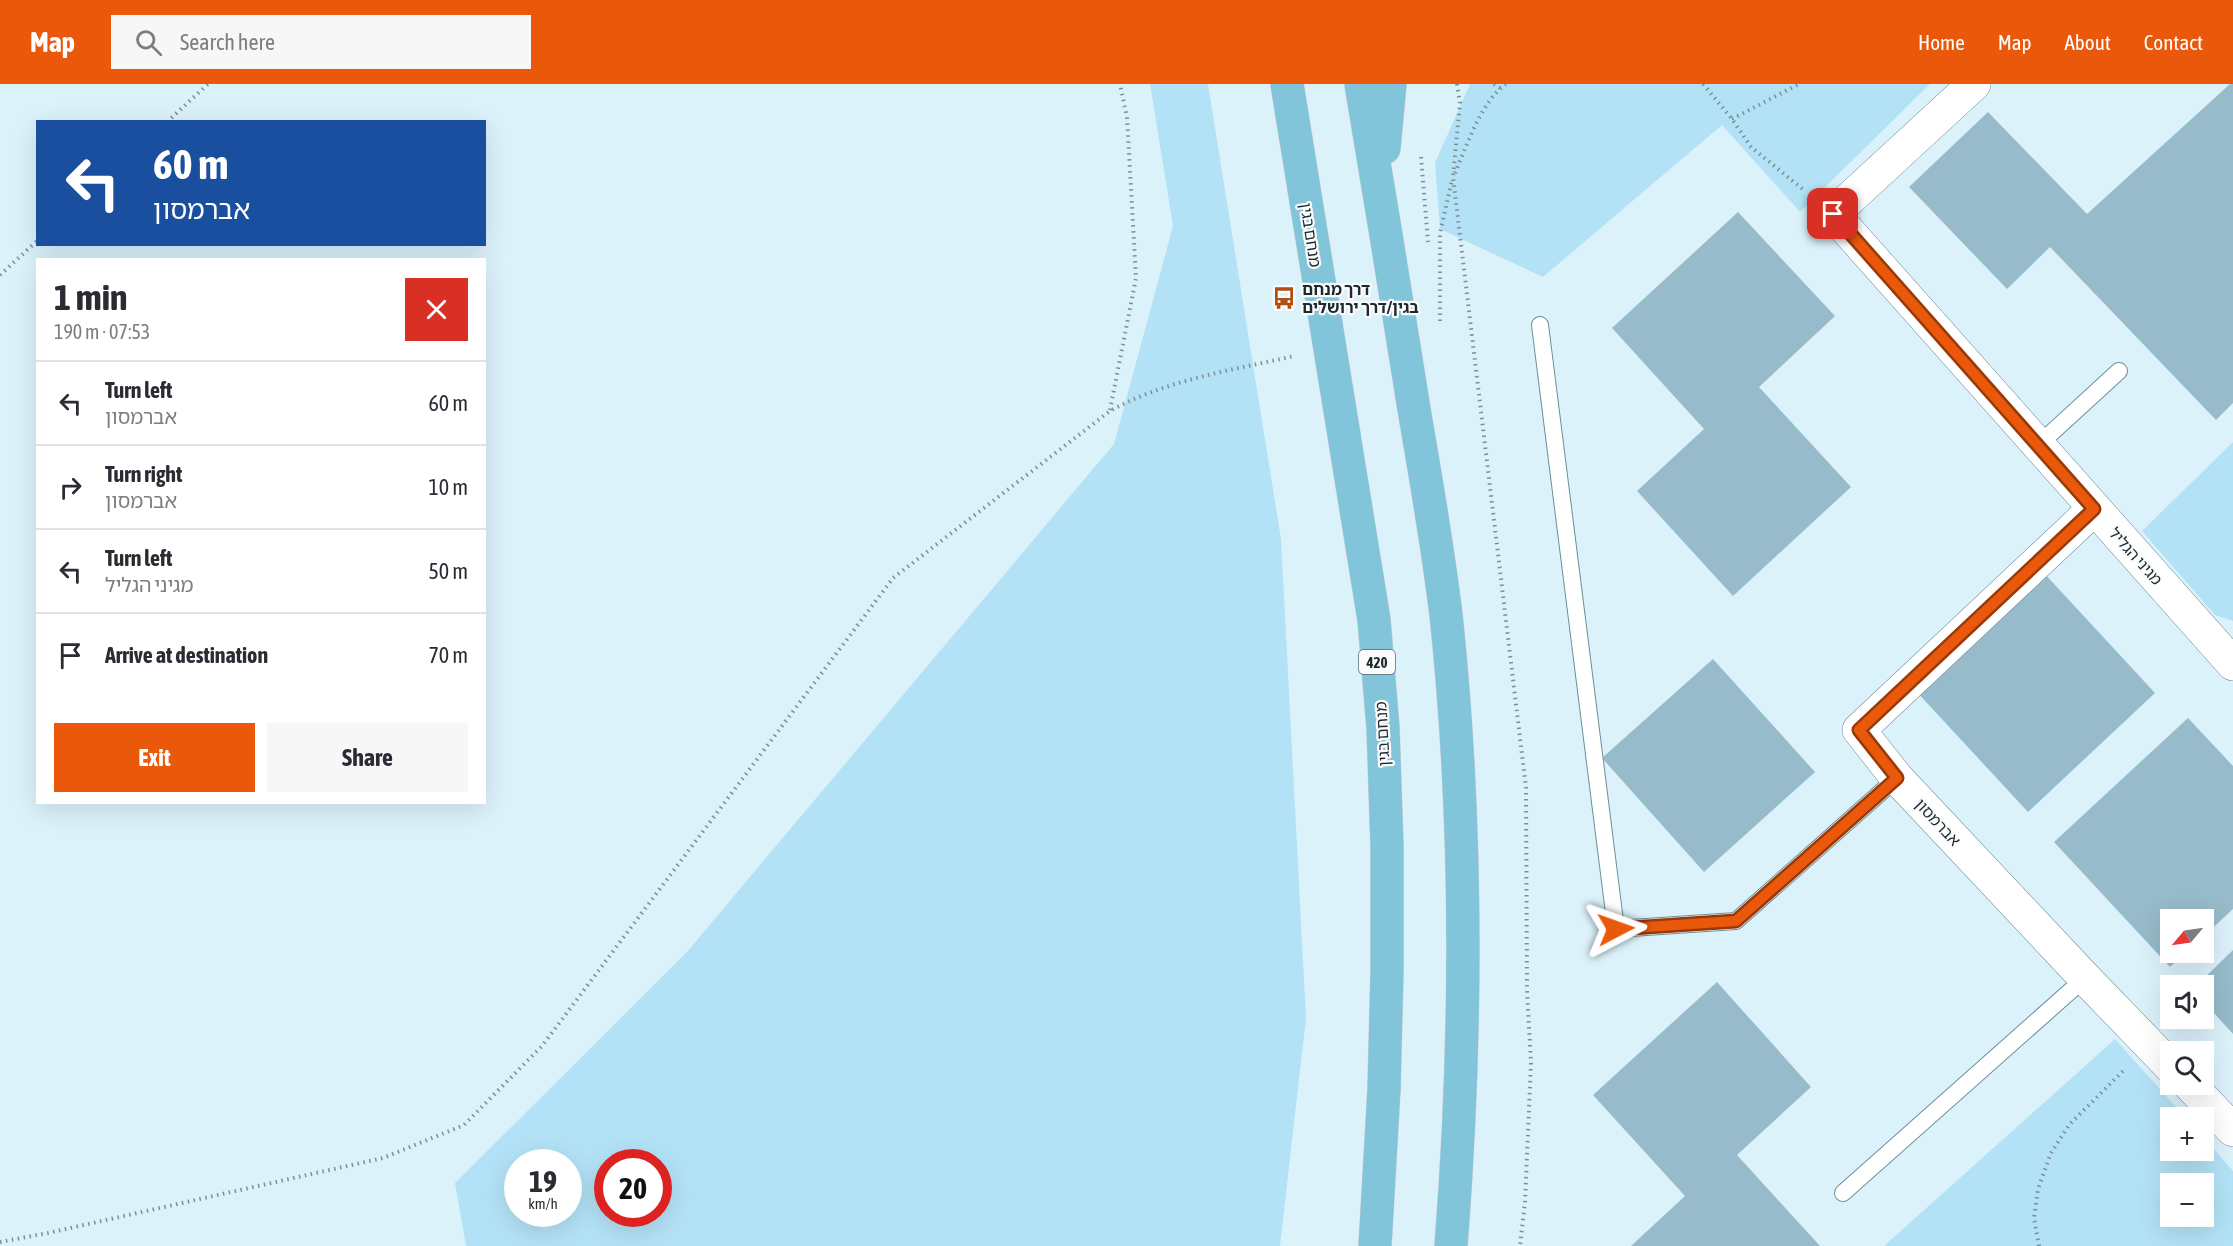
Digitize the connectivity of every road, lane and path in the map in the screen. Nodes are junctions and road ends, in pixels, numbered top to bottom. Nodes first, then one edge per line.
1 (208, 84) edge
2 (1120, 84) edge
3 (1287, 84) edge
4 (1361, 84) edge
5 (1390, 84) edge
6 (1457, 84) edge
7 (1494, 84) edge
8 (1506, 84) edge
9 (1703, 84) edge
10 (1799, 84) edge
11 (1974, 84) edge
12 (1500, 88) junction
13 (1732, 119) junction
14 (169, 120) edge
15 (1453, 177) junction
16 (1380, 201) junction
17 (1833, 214) junction
18 (36, 242) edge
19 (0, 275) edge
20 (1440, 325) dead end
21 (1540, 325) dead end
22 (1329, 348) junction
23 (2119, 371) dead end
24 (1110, 411) junction
25 (2037, 446) junction
26 (2094, 509) junction
27 (2233, 664) edge
28 (1897, 778) junction
29 (2085, 978) junction
30 (2160, 1055) edge
31 (2200, 1095) edge
32 (2233, 1130) edge
33 (1843, 1193) dead end
34 (0, 1242) edge
35 (1375, 1246) edge
36 (1451, 1246) edge
37 (1520, 1246) edge
38 (2039, 1246) edge

1 - 14 path
2 - 24 path
3 - 22 main road, מנחם בגין / 420
4 - 16 main road
5 - 16 main road
6 - 15 path
7 - 12 path
8 - 12 path
9 - 13 path
10 - 13 path
11 - 17 street
12 - 15 path
13 - 17 path
15 - 20 path
15 - 37 path
16 - 36 main road
17 - 25 street, מגיני הגליל
18 - 19 path
21 - 28 lane
22 - 24 path
22 - 35 main road, מנחם בגין / 420
23 - 25 lane
24 - 34 path
25 - 26 street, מגיני הגליל
26 - 27 street, מגיני הגליל
26 - 28 street, אברמסון
28 - 29 street, אברמסון
29 - 30 street, אברמסון
29 - 33 lane
30 - 38 path
31 - 32 street

